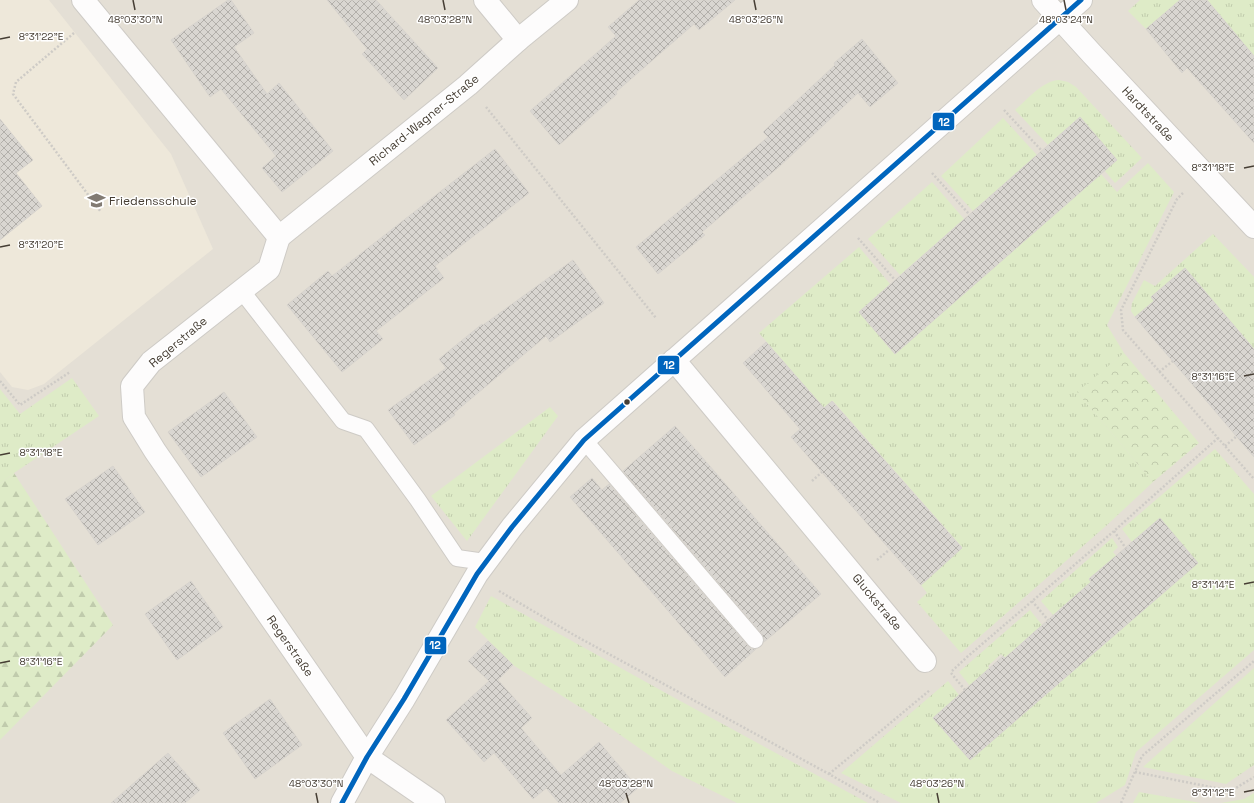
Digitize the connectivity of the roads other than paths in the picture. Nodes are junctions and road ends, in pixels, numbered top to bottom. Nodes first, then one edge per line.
1 (82, 0) edge
2 (485, 0) edge
3 (567, 0) edge
4 (1043, 0) edge
5 (1081, 0) edge
6 (1059, 19) junction
7 (518, 40) junction
8 (1254, 227) edge
9 (279, 237) junction
10 (241, 290) junction
11 (674, 360) junction
12 (584, 440) junction
13 (485, 562) junction
14 (755, 640) dead end
15 (925, 661) dead end
16 (367, 757) junction
17 (342, 803) edge
18 (434, 803) edge

1 - 9 street
2 - 7 street
3 - 7 street, Richard-Wagner-Straße
4 - 6 street, Hardtstraße
5 - 6 street
6 - 8 street, Hardtstraße
6 - 11 street
7 - 9 street, Richard-Wagner-Straße
9 - 10 street, Regerstraße
10 - 13 lane
10 - 16 street, Regerstraße
11 - 12 street
11 - 15 street, Gluckstraße
12 - 13 street
12 - 14 lane
13 - 16 street
16 - 17 street
16 - 18 street

